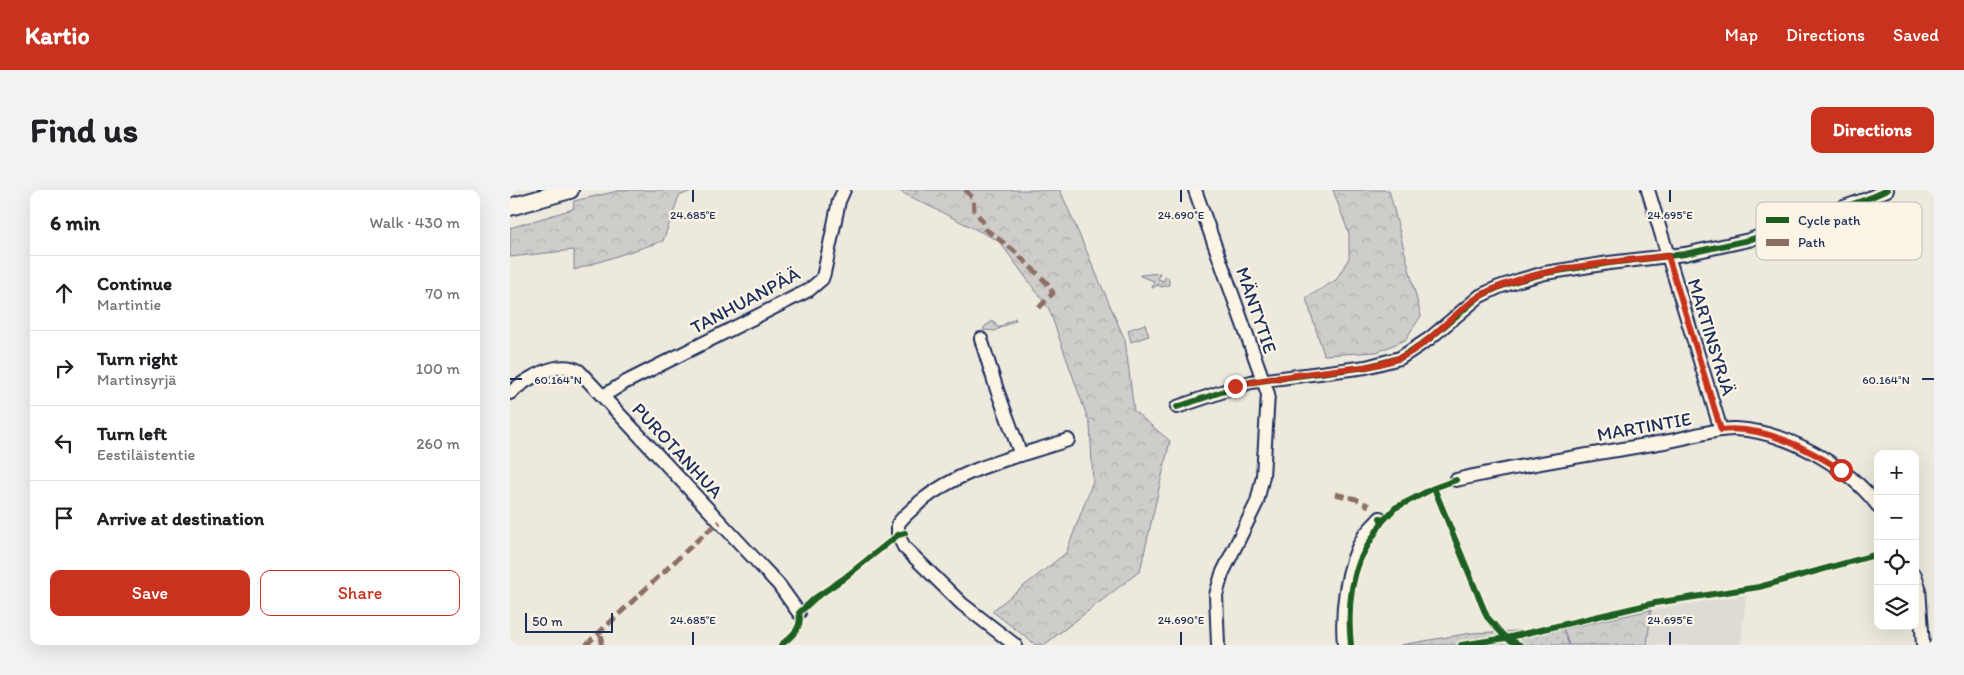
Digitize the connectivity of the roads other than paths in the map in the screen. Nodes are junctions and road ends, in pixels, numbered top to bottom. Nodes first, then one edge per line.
1 (570, 190) edge
2 (844, 190) edge
3 (1195, 190) edge
4 (1648, 190) edge
5 (1887, 190) edge
6 (1858, 202) edge
7 (510, 207) edge
8 (1756, 237) edge
9 (1668, 256) junction
10 (981, 339) dead end
11 (1263, 380) junction
12 (510, 393) edge
13 (603, 396) junction
14 (1177, 407) dead end
15 (1721, 430) junction
16 (1068, 440) dead end
17 (1021, 455) junction
18 (1456, 480) dead end
19 (1874, 502) edge
20 (1380, 518) dead end
21 (1918, 585) edge
22 (799, 613) dead end
23 (1015, 645) edge
24 (1218, 645) edge
25 (1344, 645) edge
26 (1923, 645) edge

1 - 7 street
2 - 13 street, TANHUANPÄÄ
3 - 11 street, MÄNTYTIE
4 - 9 street, MARTINSYRJÄ
5 - 6 street
8 - 9 street
9 - 11 street
9 - 15 street, MARTINSYRJÄ
10 - 17 street
11 - 14 street
11 - 24 street, MÄNTYTIE
12 - 13 street, PUROTANHUA
13 - 22 street, PUROTANHUA
15 - 18 street, MARTINTIE
15 - 19 street, MARTINTIE
16 - 17 street
17 - 23 street
20 - 25 street
21 - 26 street

